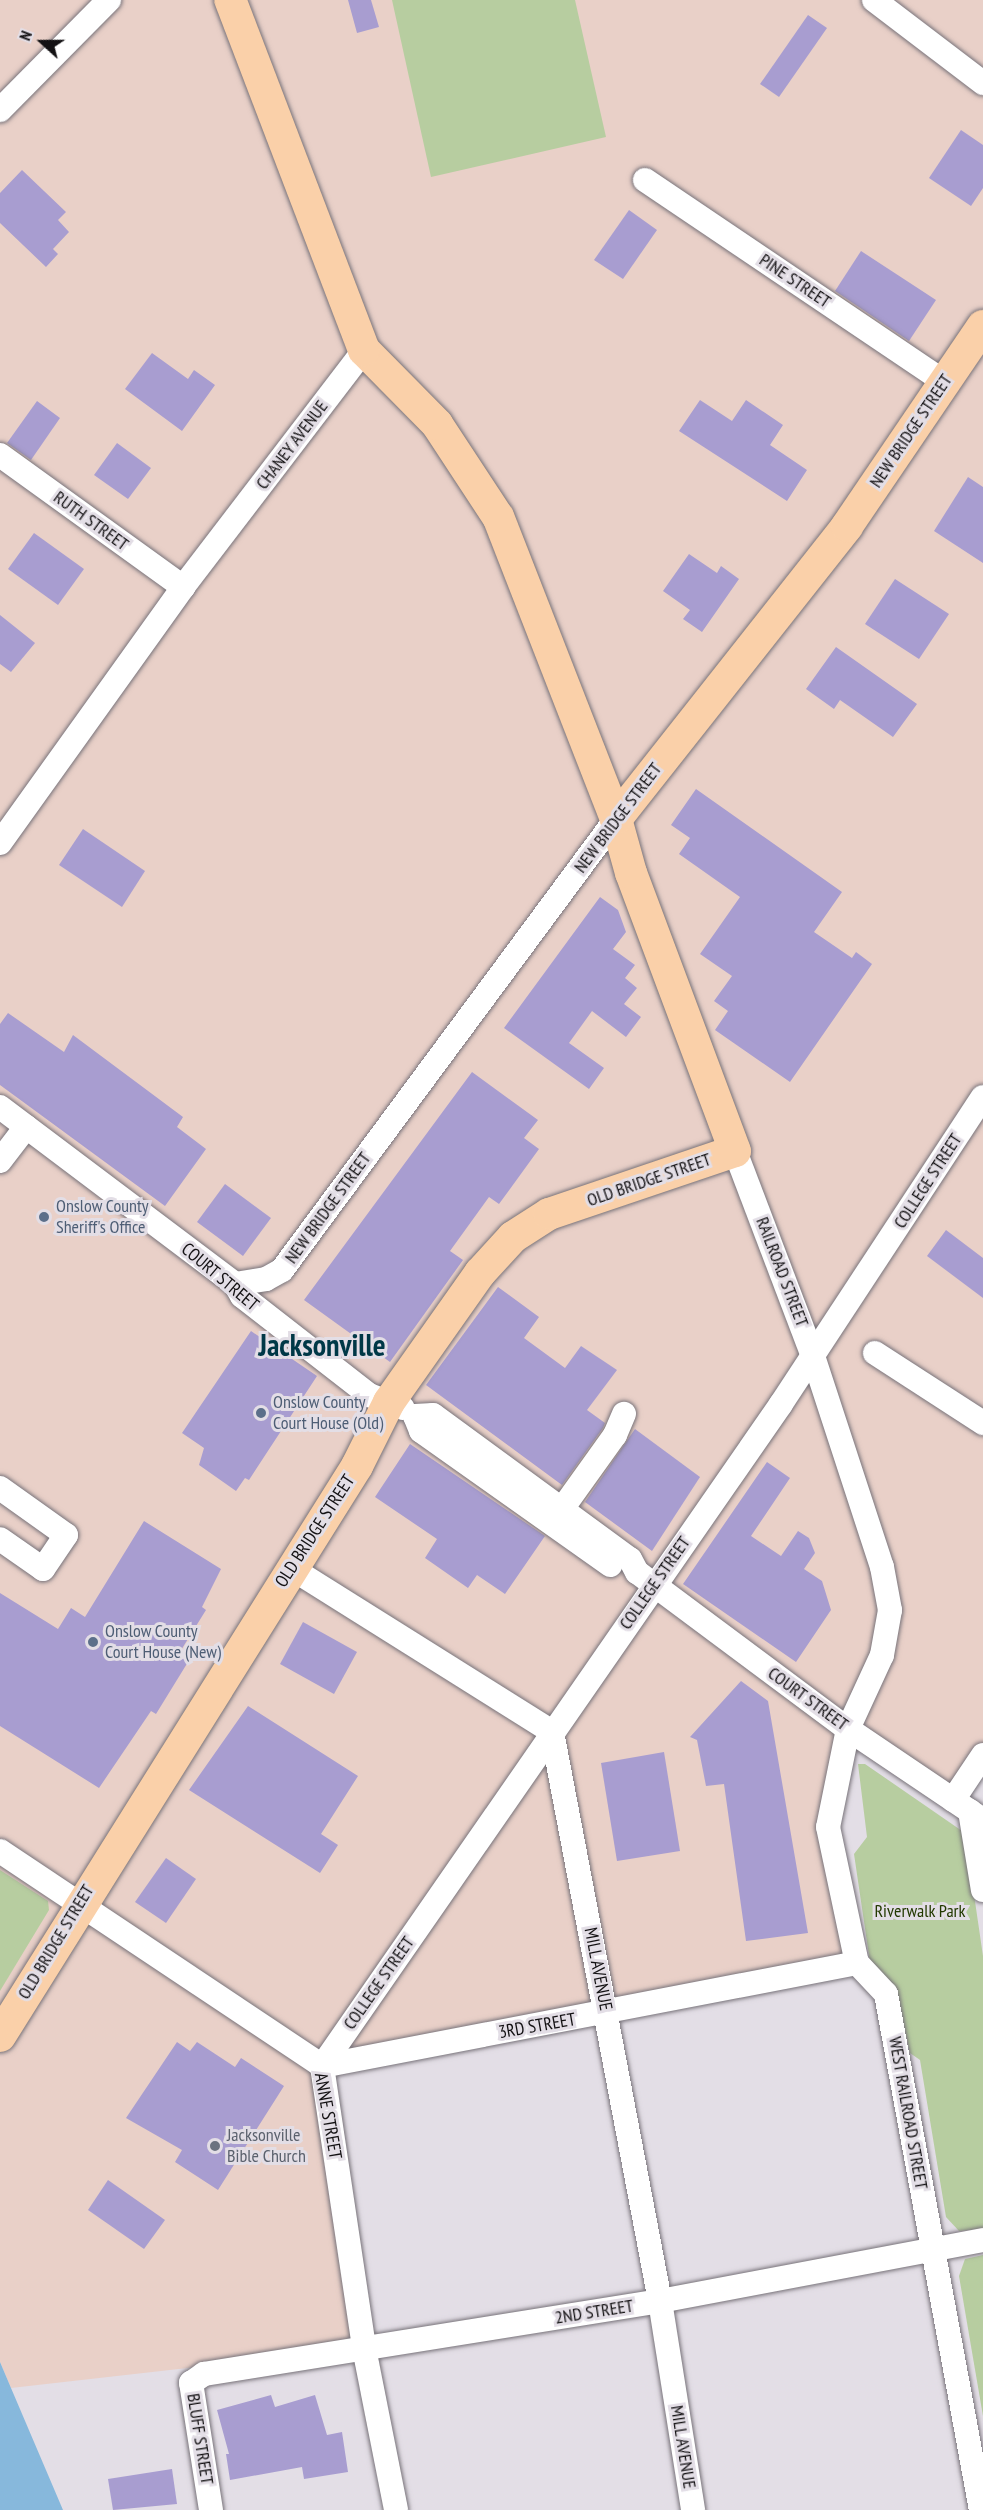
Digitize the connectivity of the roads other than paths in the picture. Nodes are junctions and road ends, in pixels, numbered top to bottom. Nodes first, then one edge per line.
1 (109, 0) edge
2 (230, 0) edge
3 (874, 0) edge
4 (983, 83) edge
5 (0, 110) edge
6 (645, 180) dead end
7 (983, 326) edge
8 (364, 350) junction
9 (945, 382) junction
10 (0, 455) edge
11 (183, 588) junction
12 (616, 819) junction
13 (0, 843) edge
14 (983, 1097) edge
15 (0, 1107) edge
16 (26, 1127) junction
17 (735, 1151) junction
18 (0, 1161) edge
19 (235, 1284) junction
20 (875, 1353) dead end
21 (813, 1356) junction
22 (402, 1409) junction
23 (624, 1414) dead end
24 (983, 1423) edge
25 (0, 1488) edge
26 (562, 1509) junction
27 (0, 1539) edge
28 (291, 1568) junction
29 (646, 1579) junction
30 (848, 1729) junction
31 (552, 1732) junction
32 (983, 1755) edge
33 (969, 1810) edge
34 (0, 1851) edge
35 (983, 1890) edge
36 (80, 1902) junction
37 (857, 1963) junction
38 (607, 2014) junction
39 (0, 2036) edge
40 (322, 2066) junction
41 (983, 2240) edge
42 (931, 2246) junction
43 (660, 2301) junction
44 (364, 2348) junction
45 (204, 2374) joint
46 (211, 2510) edge
47 (396, 2510) edge
48 (693, 2510) edge
49 (981, 2510) edge

1 - 5 street
2 - 8 main road
3 - 4 street
6 - 9 street, PINE STREET
7 - 9 main road, NEW BRIDGE STREET
8 - 11 street, CHANEY AVENUE
8 - 12 main road, RAILROAD STREET
9 - 12 main road, NEW BRIDGE STREET
10 - 11 street, RUTH STREET
11 - 13 street, CHANEY AVENUE
12 - 17 main road, RAILROAD STREET
12 - 19 street, NEW BRIDGE STREET
14 - 21 street, COLLEGE STREET
15 - 16 street, COURT STREET
16 - 18 street
16 - 19 street, COURT STREET
17 - 21 street, RAILROAD STREET
17 - 22 main road, OLD BRIDGE STREET
19 - 22 street, COURT STREET
20 - 24 street
21 - 29 street, COLLEGE STREET
21 - 30 street, RAILROAD STREET
22 - 26 street, COURT STREET
22 - 28 main road, OLD BRIDGE STREET
22 - 29 street, COURT STREET
23 - 26 street
25 - 27 street
26 - 29 street, COURT STREET
28 - 31 street
28 - 36 main road, OLD BRIDGE STREET
29 - 30 street, COURT STREET
29 - 31 street, COLLEGE STREET
30 - 33 street, COURT STREET
30 - 37 street
31 - 38 street, MILL AVENUE
31 - 40 street, COLLEGE STREET
32 - 33 street
33 - 35 street
34 - 36 street, ANNE STREET
36 - 39 main road, OLD BRIDGE STREET
36 - 40 street, ANNE STREET
37 - 38 street, 3RD STREET
37 - 42 street, WEST RAILROAD STREET
38 - 40 street, 3RD STREET
38 - 43 street, MILL AVENUE
40 - 44 street, ANNE STREET
41 - 42 street, 2ND STREET
42 - 43 street, 2ND STREET
42 - 49 street, WEST RAILROAD STREET
43 - 44 street, 2ND STREET
43 - 48 street, MILL AVENUE
44 - 45 street, 2ND STREET
44 - 47 street, ANNE STREET
45 - 46 street, BLUFF STREET

